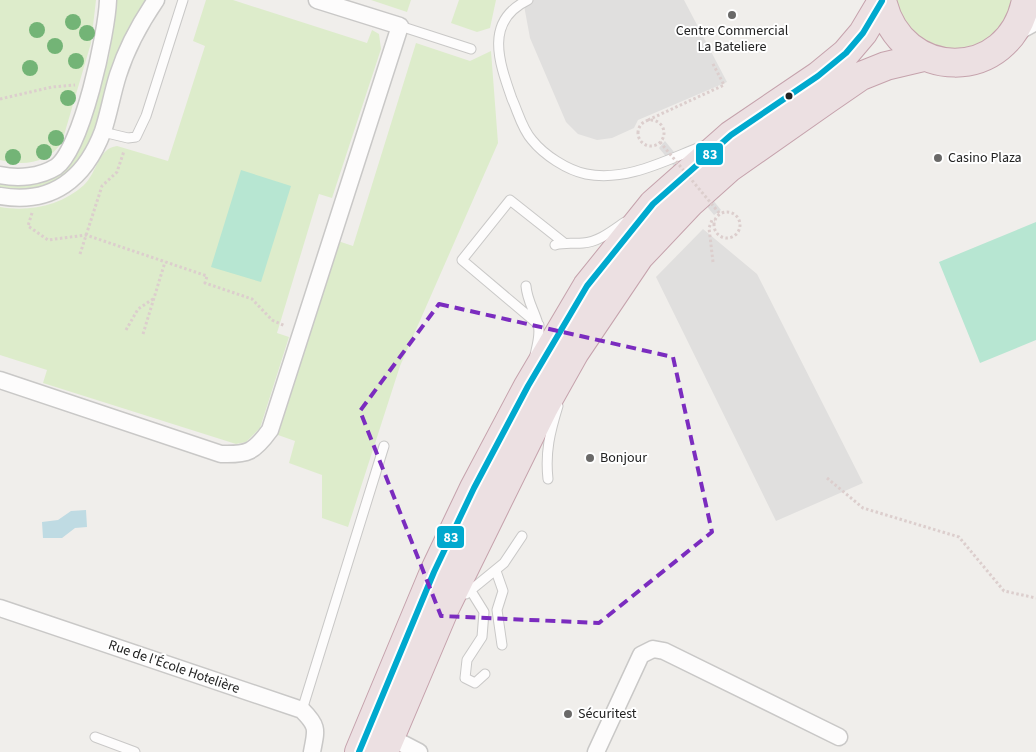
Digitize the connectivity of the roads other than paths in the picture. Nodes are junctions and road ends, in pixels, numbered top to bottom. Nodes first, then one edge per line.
1 (108, 0) edge
2 (156, 0) edge
3 (183, 0) edge
4 (316, 0) edge
5 (528, 0) edge
6 (882, 0) edge
7 (1026, 0) edge
8 (1036, 22) edge
9 (400, 26) junction
10 (1012, 35) junction
11 (471, 50) dead end
12 (924, 57) junction
13 (102, 132) junction
14 (731, 135) junction
15 (0, 175) edge
16 (0, 196) edge
17 (653, 204) junction
18 (526, 286) dead end
19 (539, 325) junction
20 (575, 352) junction
21 (0, 380) edge
22 (528, 386) junction
23 (384, 446) dead end
24 (548, 479) dead end
25 (522, 536) dead end
26 (496, 571) junction
27 (471, 591) junction
28 (0, 608) edge
29 (445, 608) junction
30 (502, 645) dead end
31 (485, 674) dead end
32 (302, 710) junction
33 (95, 737) dead end
34 (839, 737) dead end
35 (387, 745) edge
36 (135, 752) edge
37 (312, 752) edge
38 (359, 752) edge
39 (419, 752) edge
40 (596, 752) edge

1 - 15 street
2 - 13 street
3 - 13 lane
4 - 9 street
5 - 14 lane
6 - 12 highway
6 - 14 highway
7 - 10 highway
8 - 10 street
9 - 11 lane
9 - 21 street
10 - 12 highway
12 - 20 highway
13 - 16 street
14 - 17 highway
17 - 19 lane
17 - 22 highway
18 - 19 lane
19 - 22 lane
20 - 24 lane
20 - 29 highway
22 - 38 highway
23 - 32 lane
25 - 26 lane
26 - 27 lane
26 - 30 lane
27 - 29 lane
27 - 31 lane
28 - 32 street, Rue de l'École Hotelière
29 - 35 highway
32 - 37 street
33 - 36 lane
34 - 40 street
35 - 39 street

